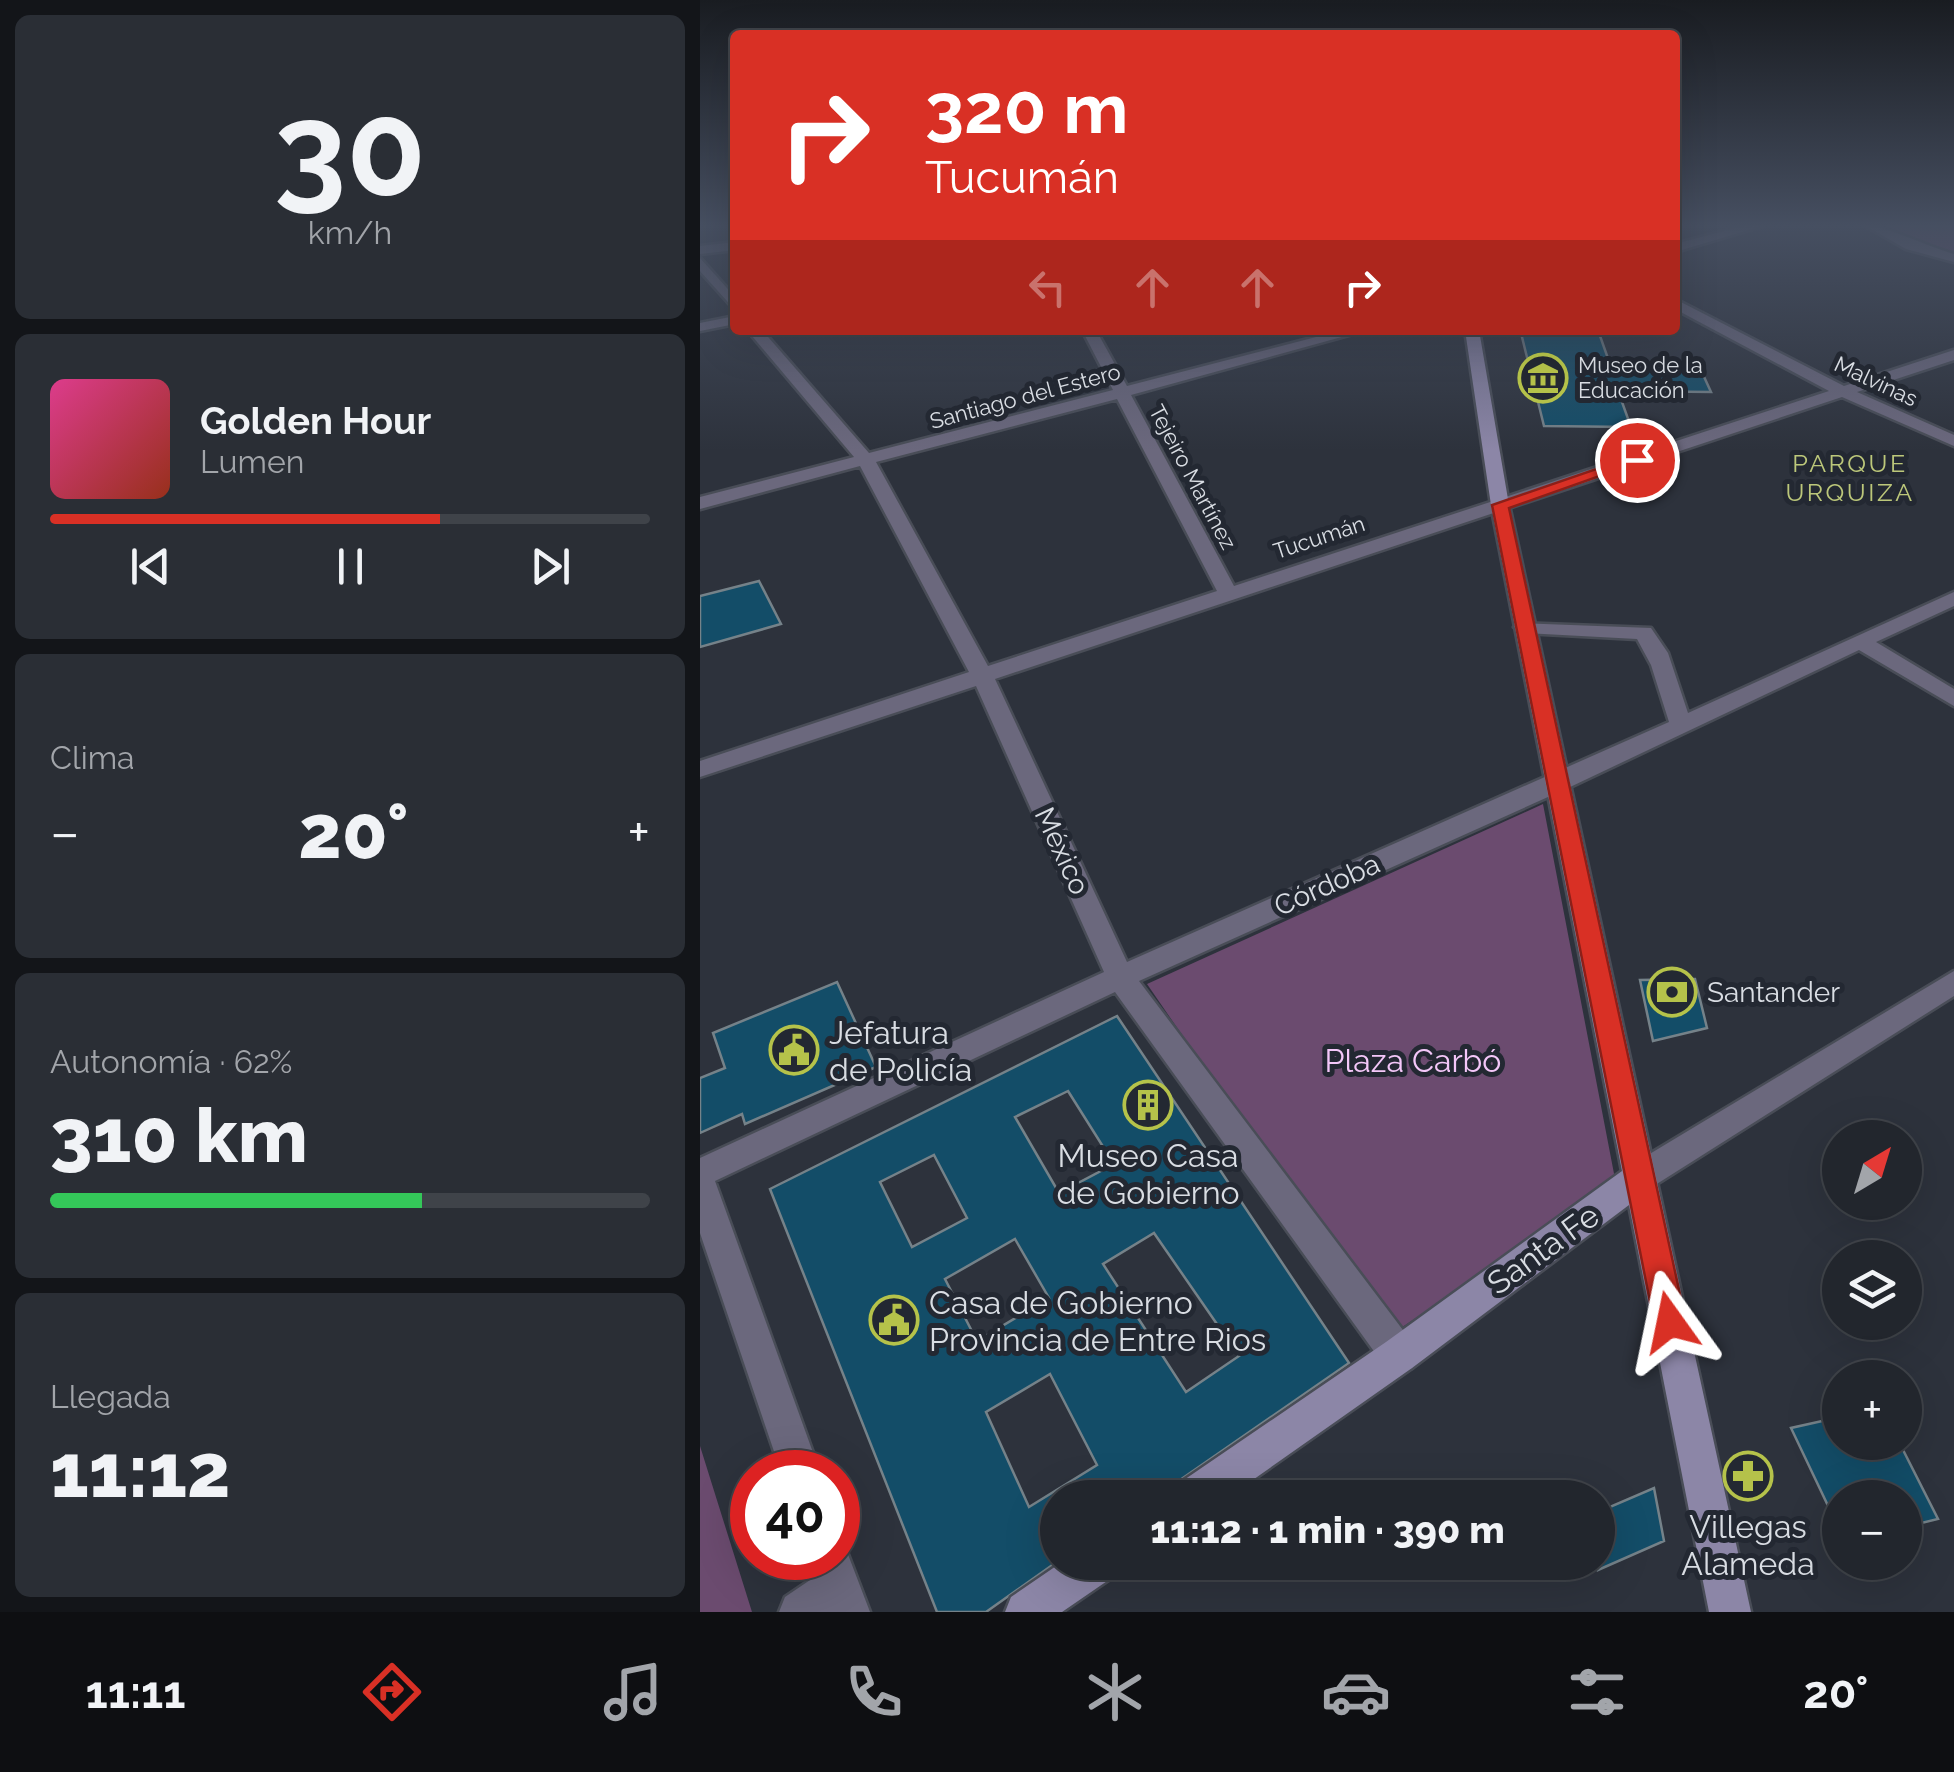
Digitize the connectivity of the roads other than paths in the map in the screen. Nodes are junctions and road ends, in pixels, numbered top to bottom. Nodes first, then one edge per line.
1 (1680, 306) edge
2 (730, 321) edge
3 (700, 327) edge
4 (758, 335) edge
5 (1092, 335) edge
6 (1341, 335) edge
7 (1473, 335) edge
8 (1954, 355) edge
9 (1843, 392) junction
10 (1123, 393) junction
11 (1954, 441) edge
12 (866, 460) junction
13 (700, 503) edge
14 (1500, 505) junction
15 (1228, 593) junction
16 (1954, 598) edge
17 (1525, 627) junction
18 (1862, 643) junction
19 (982, 676) junction
20 (1954, 700) edge
21 (1682, 726) junction
22 (700, 769) edge
23 (1560, 782) junction
24 (1120, 976) junction
25 (1954, 982) edge
26 (700, 1172) edge
27 (1640, 1177) junction
28 (700, 1184) edge
29 (1399, 1355) junction
30 (792, 1450) edge
31 (1218, 1480) edge
32 (1072, 1580) edge
33 (839, 1585) edge
34 (800, 1612) edge
35 (1026, 1612) edge
36 (1730, 1612) edge

1 - 9 street, Malvinas
2 - 3 street
4 - 12 street, México
5 - 10 street, Tejeiro Martínez
6 - 10 street, Santiago del Estero
7 - 14 street
8 - 9 street, Tucumán
9 - 11 street, Malvinas
9 - 14 street, Tucumán
10 - 12 street, Santiago del Estero
10 - 15 street, Tejeiro Martínez
12 - 13 street, Santiago del Estero
12 - 19 street, México
14 - 15 street, Tucumán
14 - 17 street
15 - 19 street, Tucumán
16 - 18 street, Córdoba
17 - 21 street
17 - 23 street
18 - 20 street
18 - 21 street, Córdoba
19 - 22 street, Tucumán
19 - 24 street, México
21 - 23 street, Córdoba
23 - 24 street, Córdoba
23 - 27 street
24 - 26 street, Córdoba
24 - 29 street, México
25 - 27 street, Santa Fe
27 - 29 street, Santa Fe
27 - 36 street
28 - 30 street
29 - 31 street, Santa Fe
32 - 35 street
33 - 34 street

